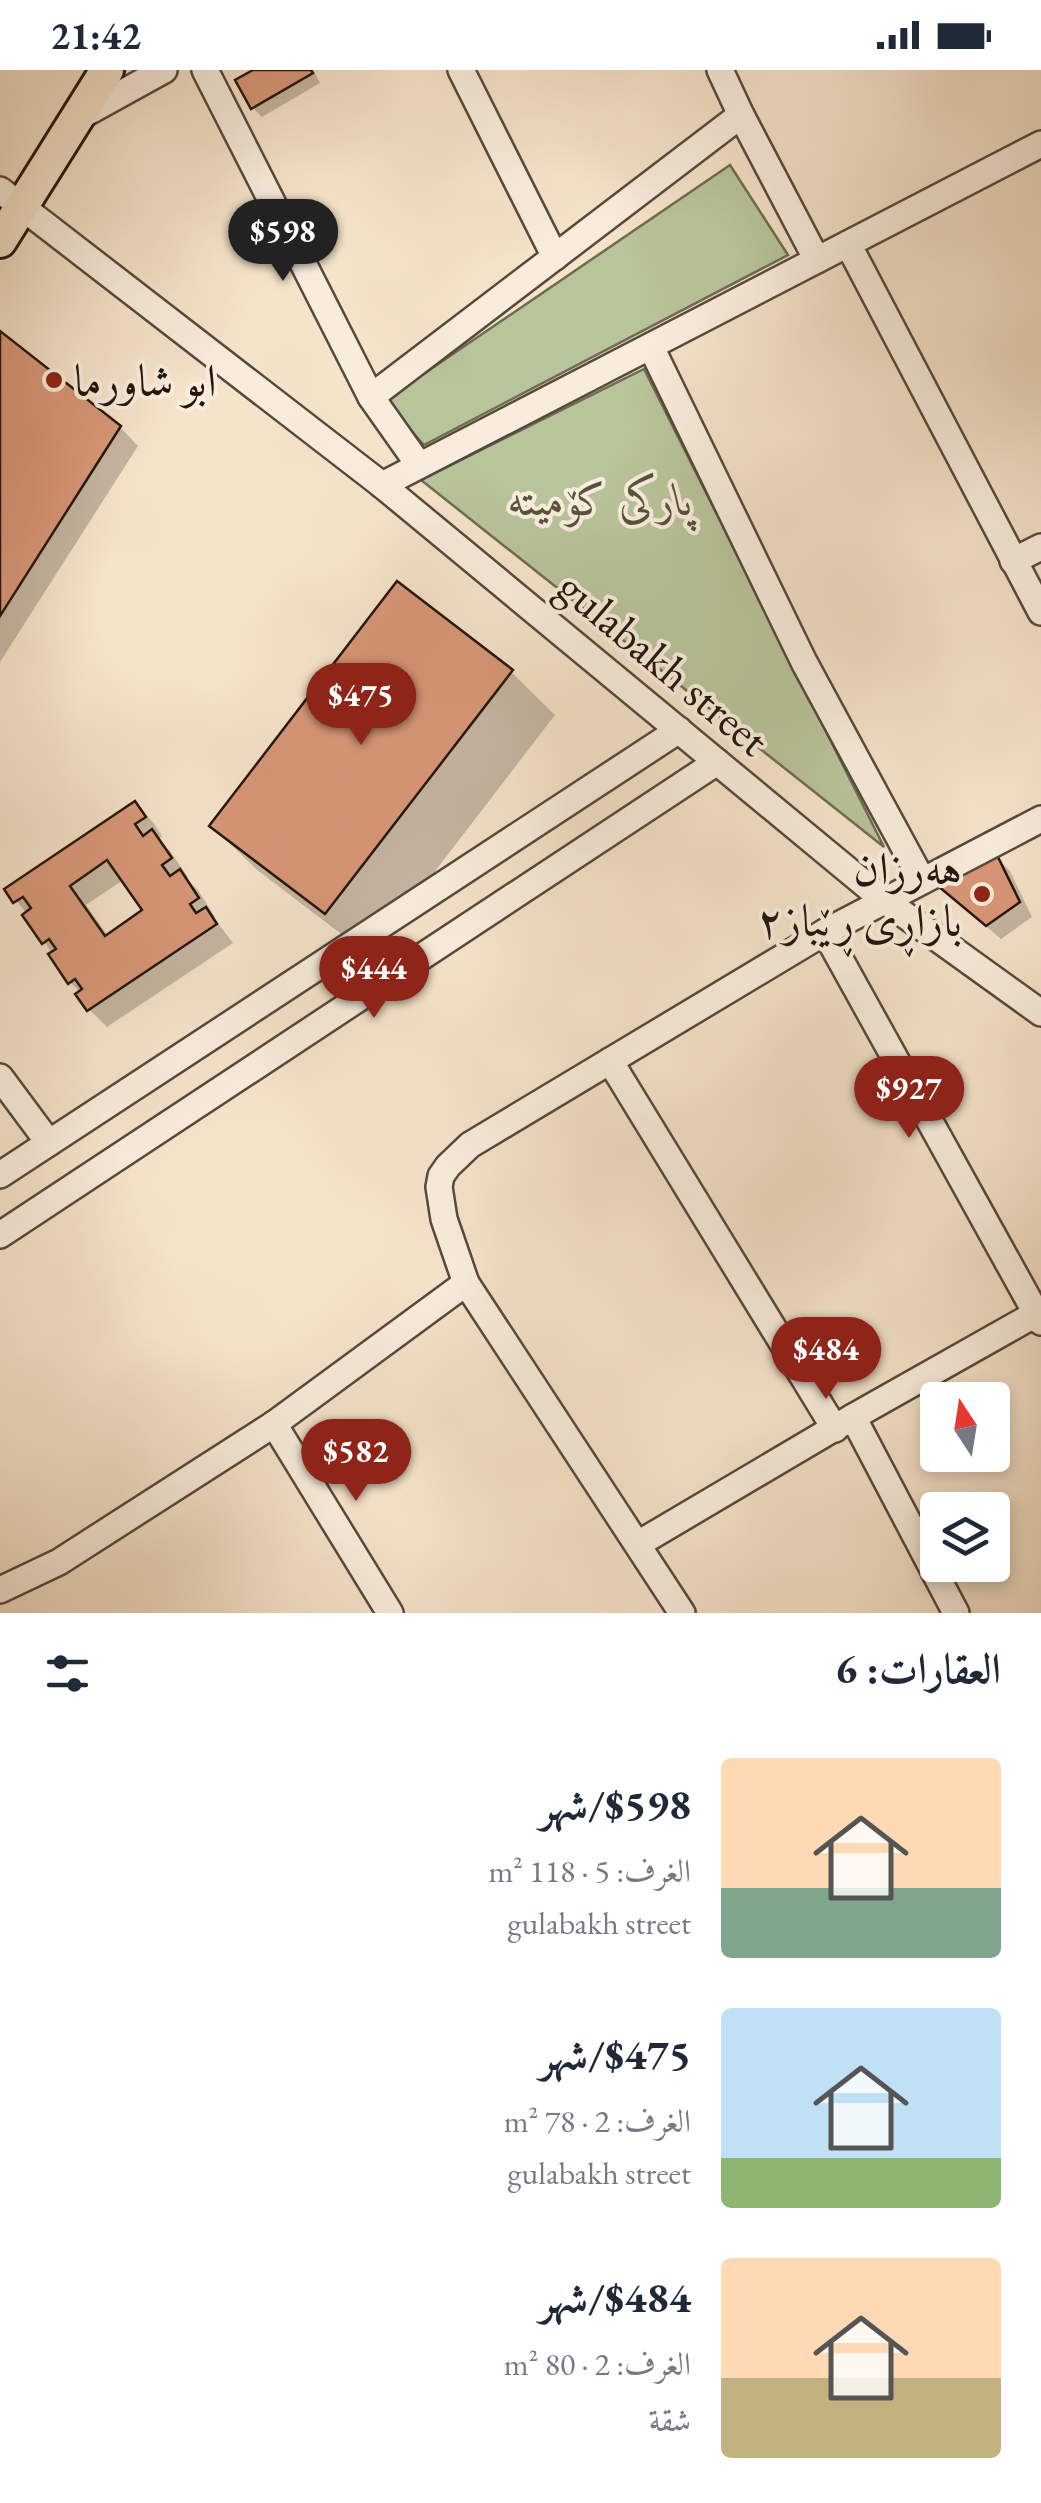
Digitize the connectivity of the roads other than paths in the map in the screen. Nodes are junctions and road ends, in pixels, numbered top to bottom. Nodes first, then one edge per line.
1 (107, 70) edge
2 (164, 70) edge
3 (205, 70) edge
4 (460, 70) edge
5 (720, 70) edge
6 (741, 116) junction
7 (76, 118) junction
8 (1041, 144) edge
9 (12, 198) edge
10 (0, 241) edge
11 (848, 244) junction
12 (556, 256) junction
13 (817, 260) junction
14 (651, 346) junction
15 (371, 396) junction
16 (419, 465) junction
17 (382, 485) junction
18 (1041, 547) edge
19 (1014, 561) junction
20 (1041, 612) edge
21 (678, 730) junction
22 (717, 762) junction
23 (1041, 819) edge
24 (922, 880) junction
25 (884, 900) junction
26 (825, 932) junction
27 (1041, 1013) edge
28 (610, 1061) junction
29 (0, 1077) edge
30 (48, 1143) junction
31 (0, 1175) edge
32 (0, 1235) edge
33 (466, 1282) junction
34 (1039, 1316) edge
35 (844, 1423) junction
36 (274, 1424) junction
37 (638, 1544) junction
38 (0, 1590) edge
39 (390, 1613) edge
40 (682, 1613) edge
41 (956, 1613) edge

1 - 7 main road
2 - 7 street
3 - 15 street
4 - 12 street
5 - 6 street
6 - 12 street
6 - 13 street
7 - 9 main road
8 - 11 street
9 - 10 main road
9 - 17 street, gulabakh street
11 - 13 street
11 - 19 street
12 - 15 street
13 - 14 street
14 - 16 street
14 - 24 street
15 - 16 street
16 - 17 street
17 - 21 street, gulabakh street
18 - 19 street
19 - 20 street
21 - 22 street, gulabakh street
21 - 30 street
22 - 25 street, gulabakh street
22 - 32 street
23 - 24 street
24 - 25 street
25 - 26 street
25 - 27 street, gulabakh street
26 - 28 street
26 - 34 street
28 - 33 street
28 - 35 street
29 - 30 street
30 - 31 street
33 - 36 street
33 - 37 street
34 - 35 street
35 - 37 street
35 - 41 street
36 - 38 street
36 - 39 street
37 - 40 street

